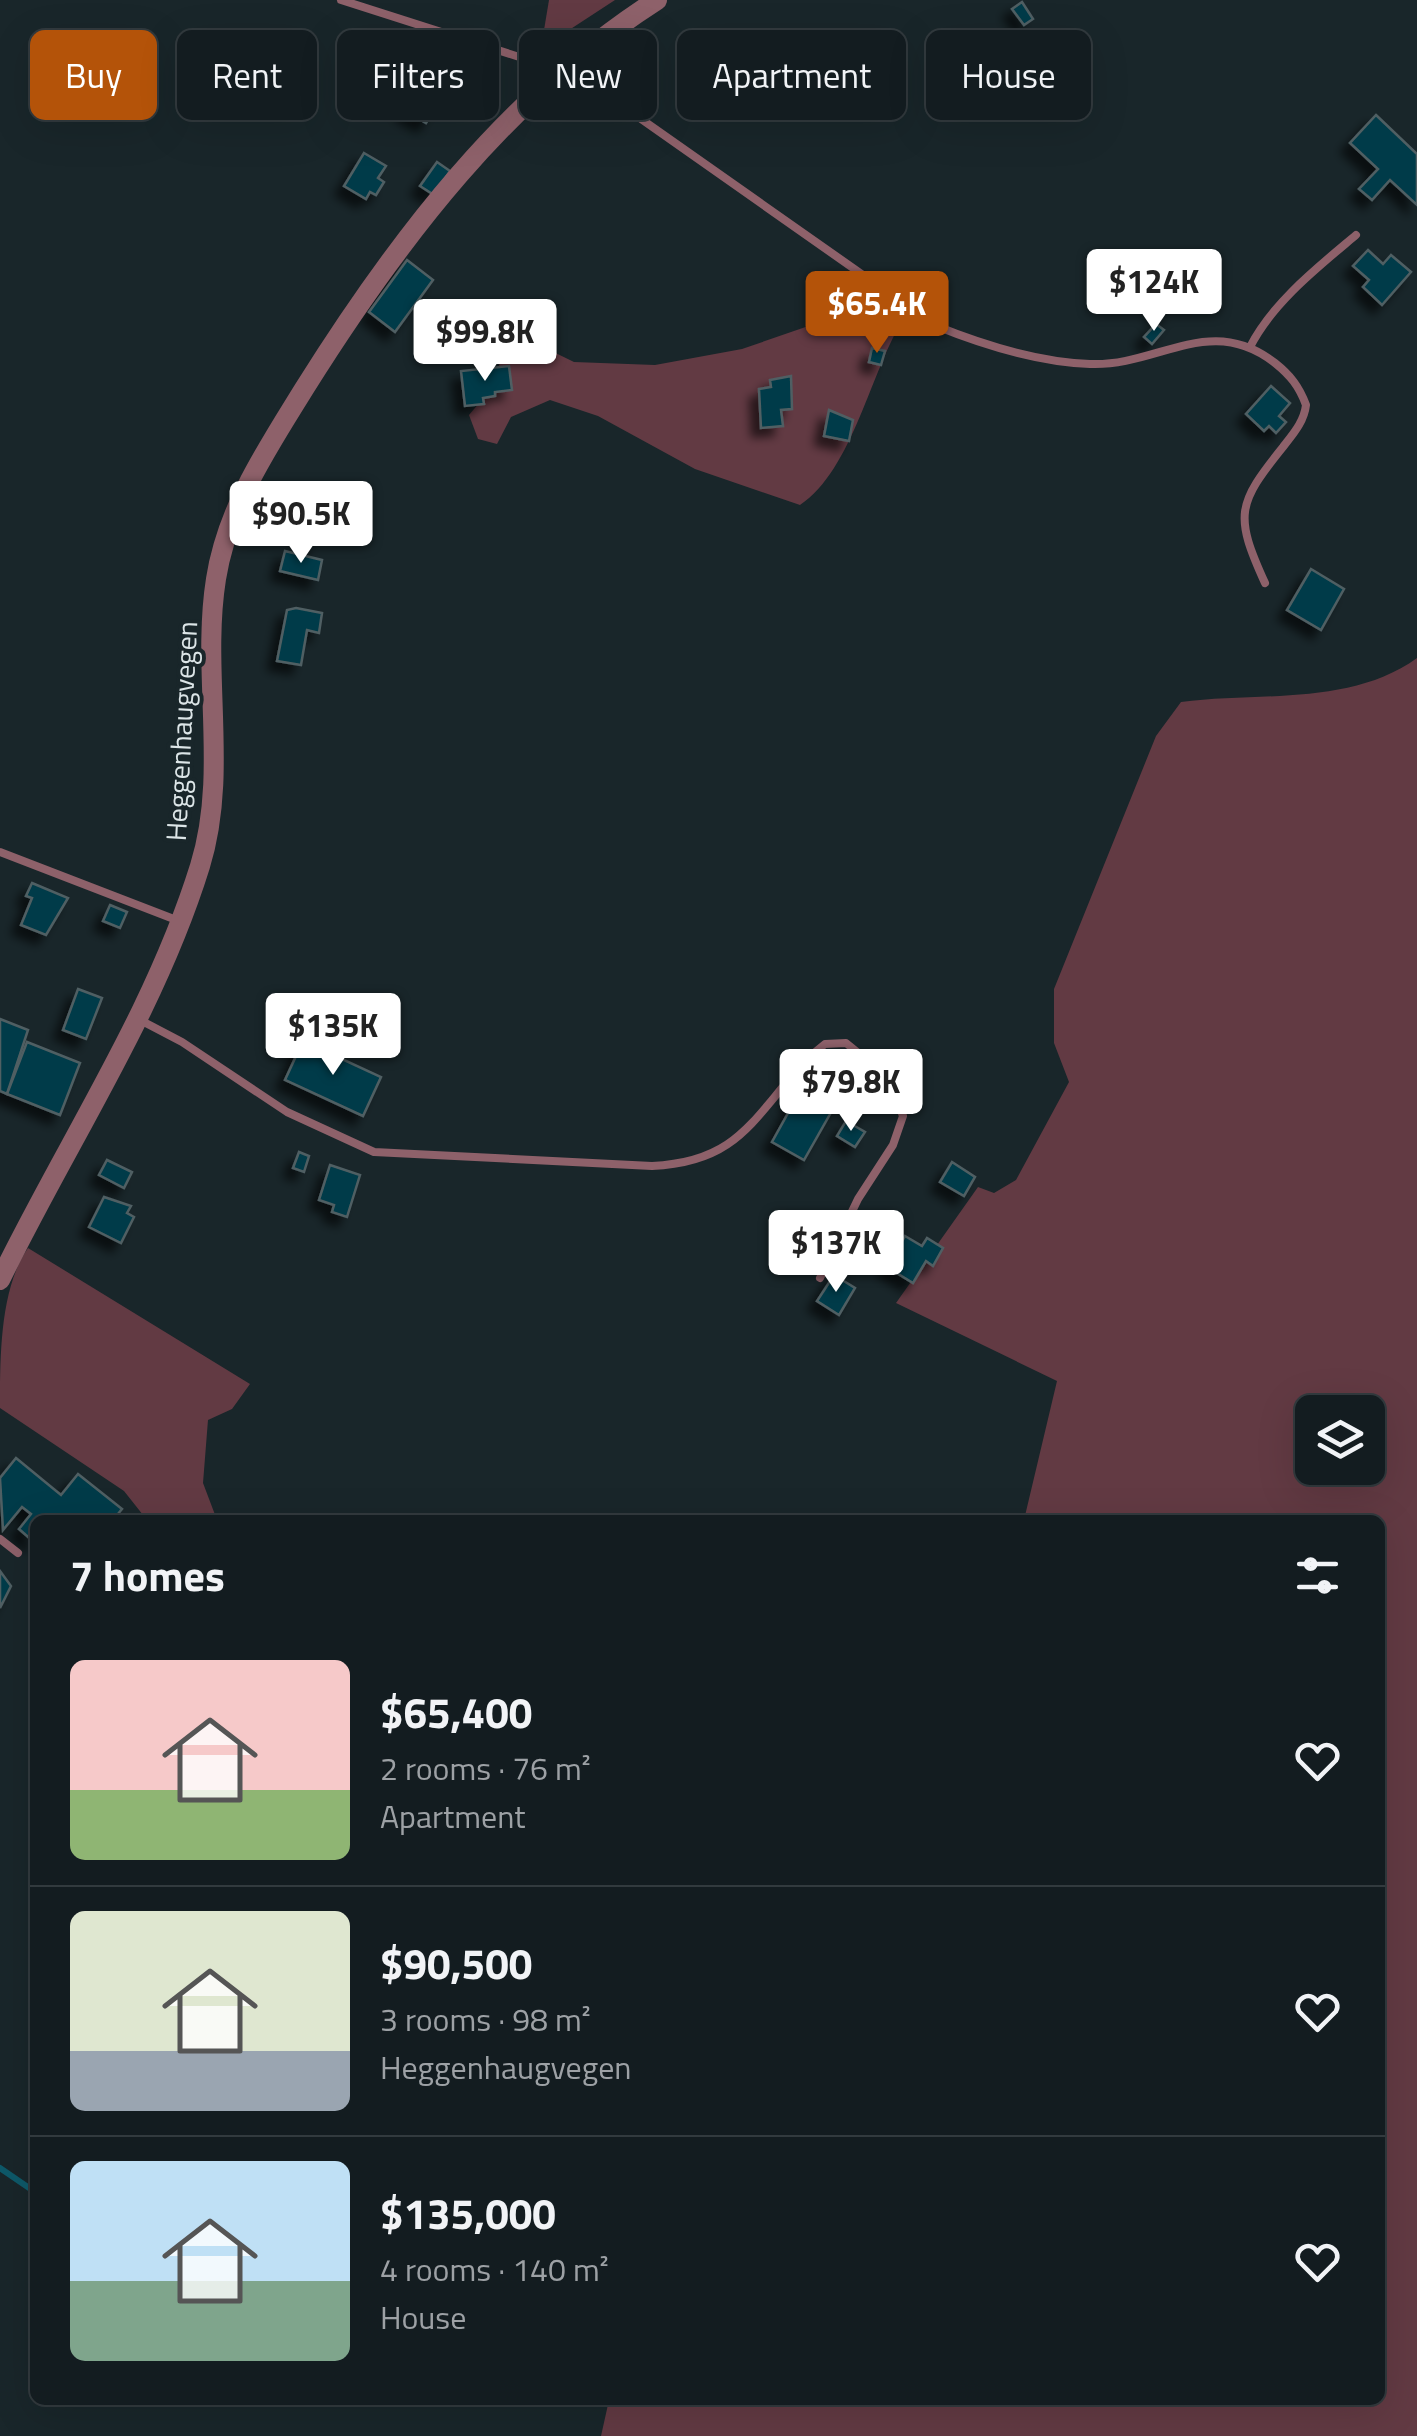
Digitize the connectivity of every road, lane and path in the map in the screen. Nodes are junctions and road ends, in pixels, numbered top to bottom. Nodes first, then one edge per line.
1 (341, 0) edge
2 (657, 0) edge
3 (615, 30) edge
4 (519, 56) edge
5 (519, 111) edge
6 (633, 120) edge
7 (1356, 235) dead end
8 (1250, 346) junction
9 (1265, 583) dead end
10 (0, 852) edge
11 (179, 921) junction
12 (140, 1020) junction
13 (820, 1278) dead end
14 (0, 1280) edge
15 (0, 1539) edge
16 (18, 1553) dead end

1 - 4 lane
2 - 3 street, Heggenhaugvegen
5 - 11 street, Heggenhaugvegen
6 - 8 lane
7 - 8 lane
8 - 9 lane
10 - 11 lane
11 - 12 street, Heggenhaugvegen
12 - 13 lane
12 - 14 street, Heggenhaugvegen
15 - 16 lane

